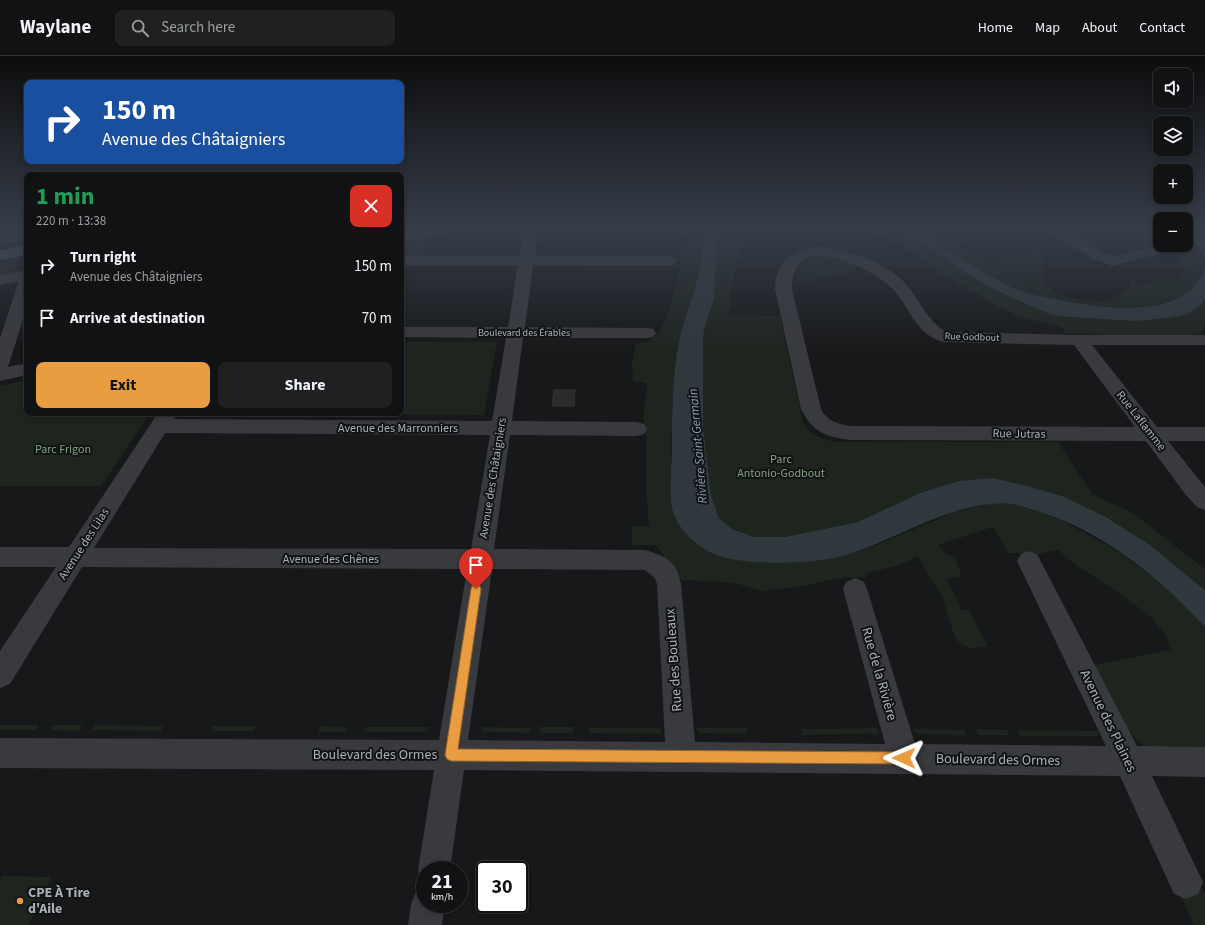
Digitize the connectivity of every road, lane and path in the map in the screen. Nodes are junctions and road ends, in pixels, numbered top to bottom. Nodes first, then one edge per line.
1 (525, 270) edge
2 (789, 270) edge
3 (872, 270) edge
4 (24, 276) edge
5 (0, 280) edge
6 (24, 296) edge
7 (404, 332) edge
8 (515, 333) junction
9 (647, 333) dead end
10 (1079, 340) junction
11 (1205, 340) edge
12 (0, 366) edge
13 (24, 370) edge
14 (0, 375) edge
15 (164, 420) edge
16 (501, 429) junction
17 (637, 429) dead end
18 (833, 430) joint
19 (1152, 434) junction
20 (1205, 434) edge
21 (1205, 501) edge
22 (0, 556) edge
23 (75, 557) junction
24 (480, 560) junction
25 (1029, 561) dead end
26 (661, 566) joint
27 (855, 589) dead end
28 (0, 675) edge
29 (0, 753) edge
30 (451, 755) junction
31 (681, 757) junction
32 (904, 758) junction
33 (1128, 762) junction
34 (1205, 762) edge
35 (435, 861) edge
36 (1186, 882) dead end
37 (427, 913) edge
38 (425, 925) edge

1 - 8 street, Avenue des Châtaigniers
2 - 18 street, Rue Godbout
3 - 10 street, Rue Godbout
4 - 5 street
6 - 12 street
7 - 8 street, Boulevard des Érables
8 - 9 street, Boulevard des Érables
8 - 16 street, Avenue des Châtaigniers
10 - 11 street, Rue Godbout
10 - 19 street, Rue Laflamme
13 - 14 street
15 - 16 street, Avenue des Marronniers
15 - 23 street, Avenue des Lilas
16 - 17 street, Avenue des Marronniers
16 - 24 street, Avenue des Châtaigniers
18 - 19 street, Rue Jutras
19 - 20 street, Rue Jutras
19 - 21 street, Rue Laflamme
22 - 23 street, Avenue des Chênes
23 - 24 street, Avenue des Chênes
23 - 28 street, Avenue des Lilas
24 - 26 street, Avenue des Chênes
24 - 30 street, Avenue des Châtaigniers
25 - 33 street, Avenue des Plaines
26 - 31 street, Rue des Bouleaux
27 - 32 street, Rue de la Rivière
29 - 30 street, Boulevard des Ormes
30 - 31 street, Boulevard des Ormes
30 - 35 street, Avenue des Châtaigniers
31 - 32 street, Boulevard des Ormes
32 - 33 street, Boulevard des Ormes
33 - 34 street, Boulevard des Ormes
33 - 36 street, Avenue des Plaines
37 - 38 street

